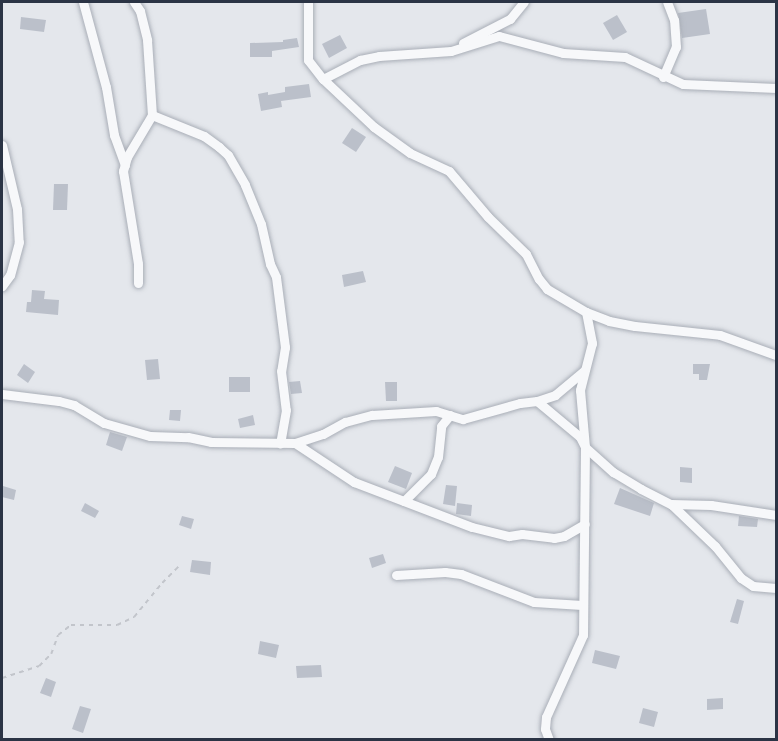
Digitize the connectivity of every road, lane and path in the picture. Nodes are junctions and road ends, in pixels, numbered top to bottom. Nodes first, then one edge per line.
1 (83, 2) edge
2 (134, 2) edge
3 (308, 2) edge
4 (524, 2) edge
5 (667, 2) edge
6 (451, 51) junction
7 (663, 77) junction
8 (323, 79) junction
9 (777, 88) edge
10 (152, 115) junction
11 (2, 145) edge
12 (125, 165) junction
13 (138, 283) dead end
14 (2, 286) edge
15 (586, 312) junction
16 (777, 355) edge
17 (584, 371) junction
18 (2, 394) edge
19 (537, 401) junction
20 (450, 415) junction
21 (280, 443) junction
22 (295, 443) junction
23 (585, 447) junction
24 (404, 501) junction
25 (671, 504) junction
26 (777, 515) edge
27 (585, 524) junction
28 (178, 567) dead end
29 (396, 575) dead end
30 (777, 588) edge
31 (582, 605) junction
32 (2, 678) edge
33 (549, 740) edge

1 - 12 street
2 - 10 street
3 - 8 street
4 - 6 street
5 - 7 street
6 - 7 street
6 - 8 street
7 - 9 street
8 - 15 street
10 - 12 street
10 - 21 street
11 - 14 street
12 - 13 street
15 - 16 street
15 - 17 street
17 - 19 street
17 - 23 street
18 - 21 street
19 - 20 street
19 - 23 street
20 - 22 street
20 - 24 street
21 - 22 street
22 - 24 street
23 - 25 street
23 - 27 street
24 - 27 street
25 - 26 street
25 - 30 street
27 - 31 street
28 - 32 path
29 - 31 street
31 - 33 street

